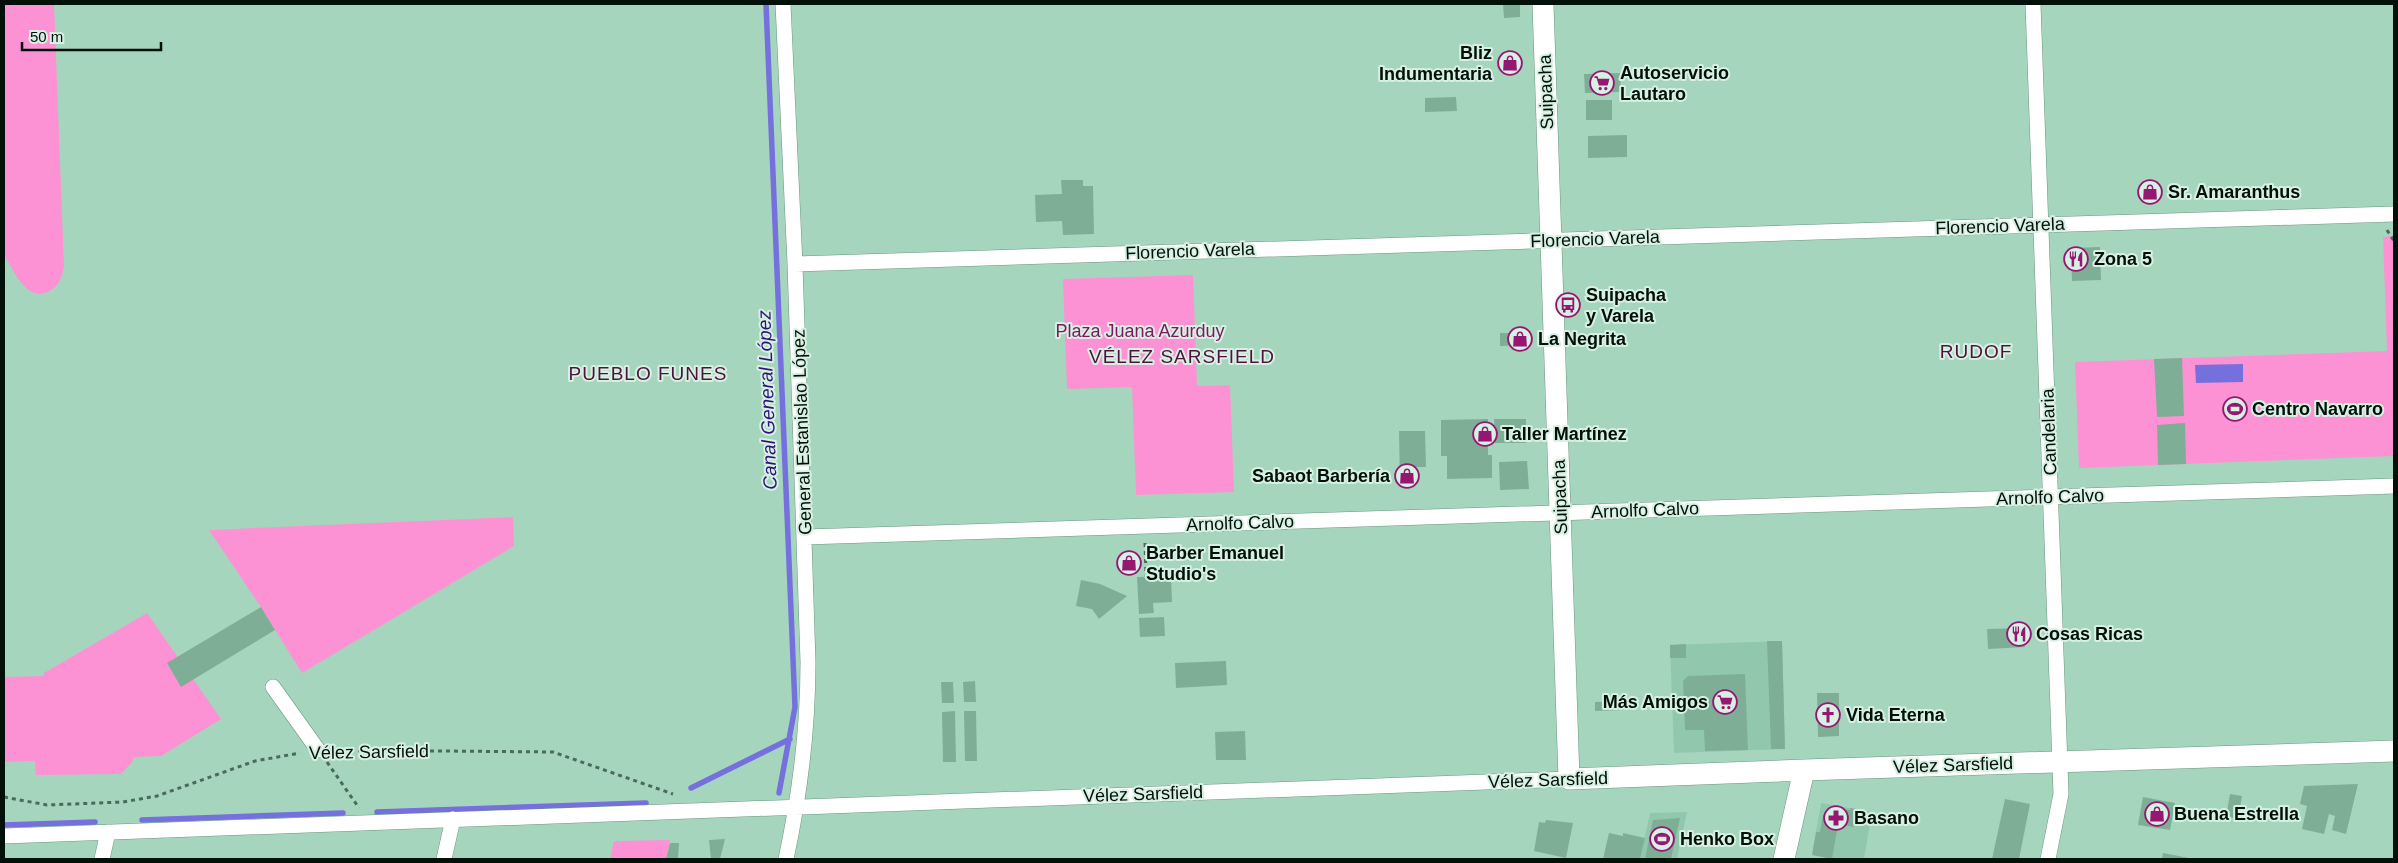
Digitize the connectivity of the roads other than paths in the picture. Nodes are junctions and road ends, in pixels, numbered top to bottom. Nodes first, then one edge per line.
1 (783, 4) edge
2 (1543, 4) edge
3 (2033, 4) edge
4 (2394, 214) edge
5 (2041, 225) junction
6 (1551, 240) junction
7 (795, 264) junction
8 (2394, 486) edge
9 (2051, 497) junction
10 (1560, 512) junction
11 (806, 537) junction
12 (273, 687) dead end
13 (318, 750) road end
14 (2394, 751) edge
15 (2060, 762) junction
16 (1804, 770) junction
17 (1569, 780) junction
18 (797, 806) junction
19 (453, 819) junction
20 (108, 832) junction
21 (4, 836) edge
22 (102, 859) edge
23 (444, 859) edge
24 (786, 859) edge
25 (1784, 859) edge
26 (2048, 859) edge

1 - 7 street, General Estanislao López
2 - 6 main road, Suipacha
3 - 5 street, Candelaria
4 - 5 street, Florencio Varela
5 - 6 street, Florencio Varela
5 - 9 street, Candelaria
6 - 7 street, Florencio Varela
6 - 10 main road, Suipacha
7 - 11 street, General Estanislao López
8 - 9 street, Arnolfo Calvo
9 - 10 street, Arnolfo Calvo
9 - 15 street, Candelaria
10 - 11 street, Arnolfo Calvo
10 - 17 main road, Suipacha
11 - 18 street, General Estanislao López
12 - 13 street
14 - 15 main road, Vélez Sarsfield
15 - 16 main road, Vélez Sarsfield
15 - 26 street, Candelaria
16 - 17 main road, Vélez Sarsfield
16 - 25 main road
17 - 18 street, Vélez Sarsfield
18 - 19 street, Vélez Sarsfield
18 - 24 street, General Estanislao López
19 - 20 street, Vélez Sarsfield
19 - 23 street
20 - 21 street, Vélez Sarsfield
20 - 22 street

